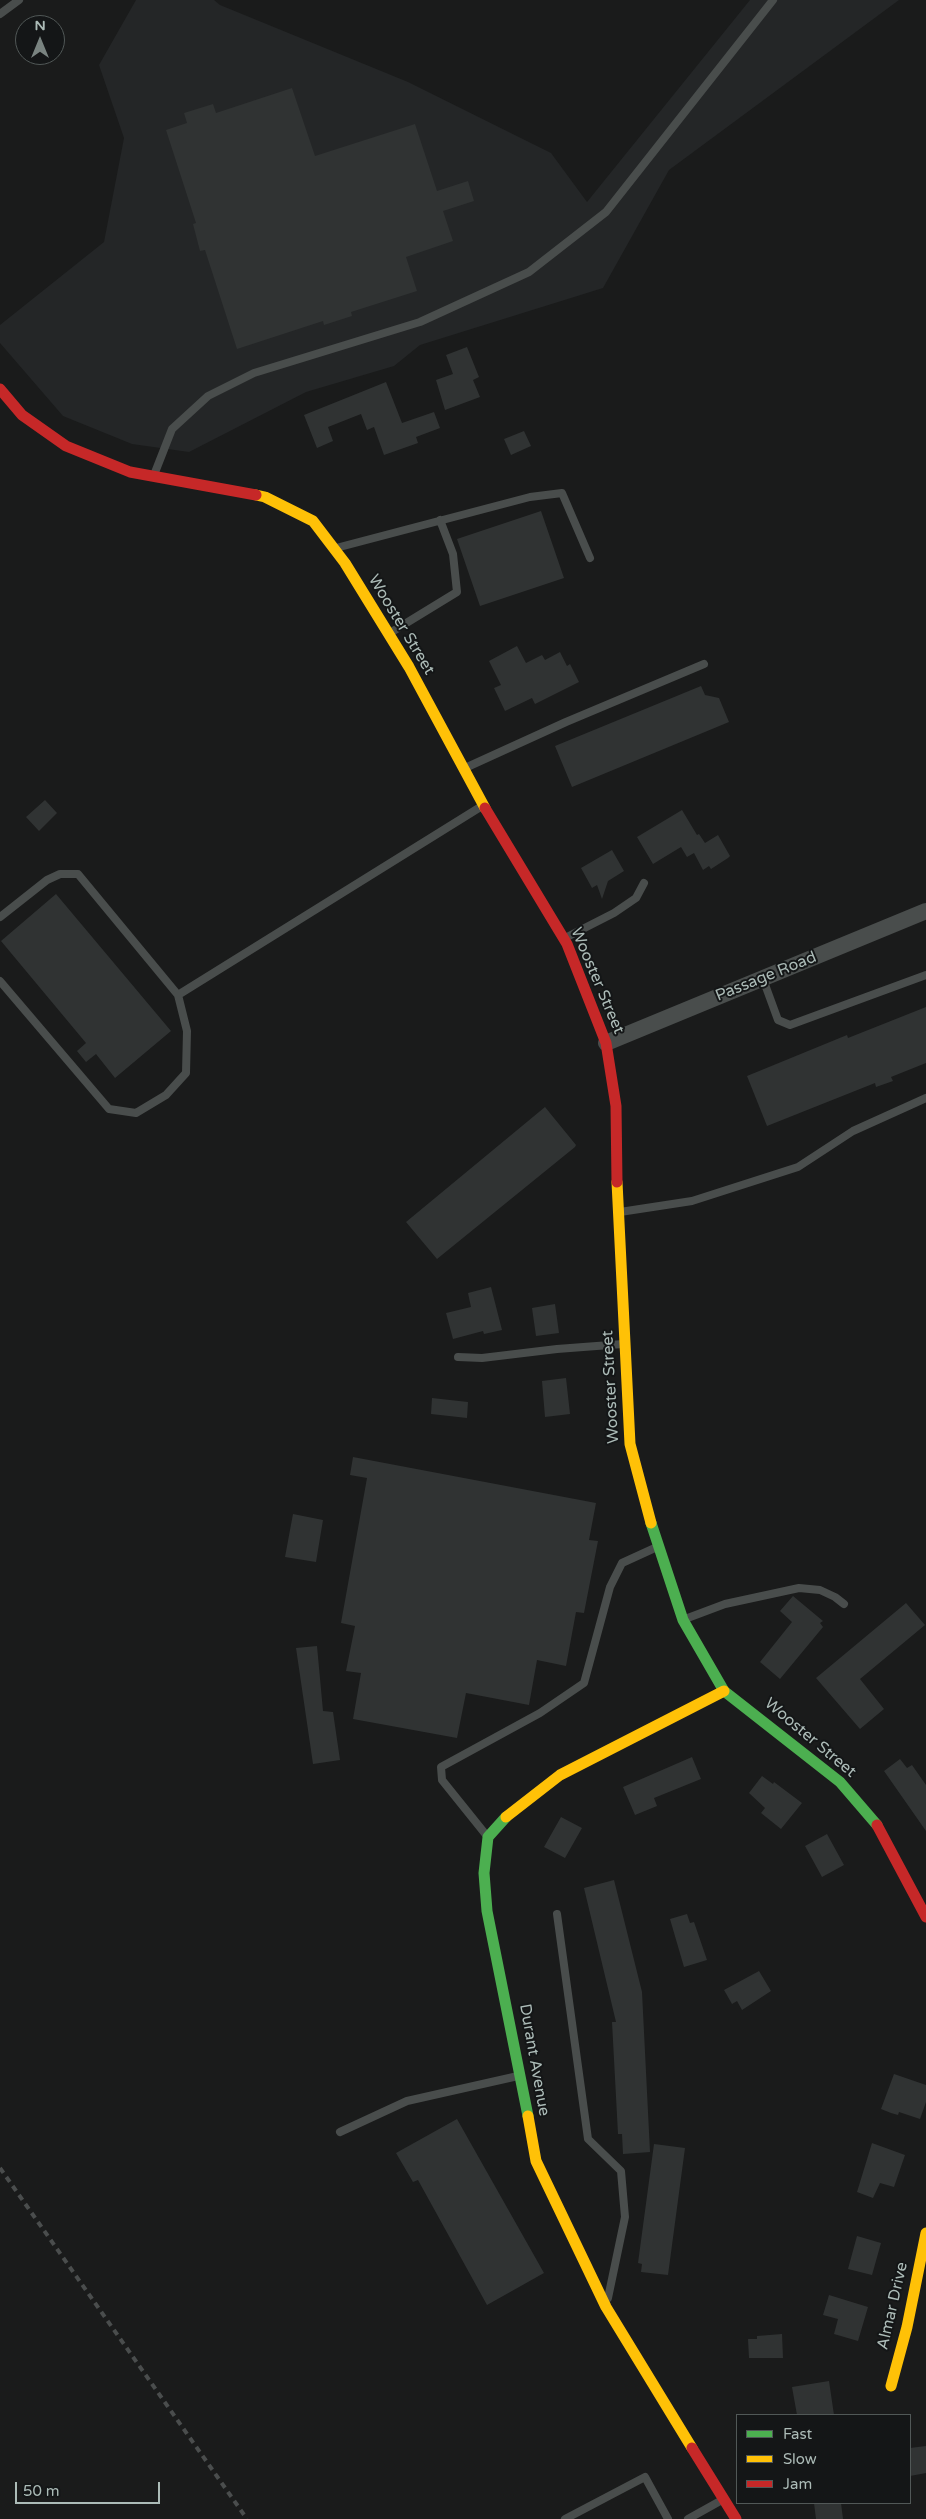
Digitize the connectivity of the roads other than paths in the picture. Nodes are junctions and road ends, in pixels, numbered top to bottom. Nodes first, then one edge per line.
1 (19, 0) edge
2 (773, 0) edge
3 (0, 14) edge
4 (0, 389) edge
5 (154, 477) junction
6 (440, 520) junction
7 (334, 549) junction
8 (590, 558) dead end
9 (388, 634) junction
10 (704, 664) dead end
11 (463, 769) junction
12 (484, 805) junction
13 (644, 882) dead end
14 (926, 911) edge
15 (0, 916) edge
16 (563, 939) junction
17 (926, 975) edge
18 (762, 979) junction
19 (0, 981) edge
20 (178, 995) junction
21 (606, 1043) junction
22 (926, 1098) edge
23 (618, 1212) junction
24 (625, 1344) junction
25 (458, 1357) dead end
26 (659, 1546) junction
27 (844, 1604) dead end
28 (683, 1620) junction
29 (724, 1690) junction
30 (488, 1837) junction
31 (557, 1914) dead end
32 (926, 1917) edge
33 (520, 2076) junction
34 (340, 2132) dead end
35 (926, 2233) edge
36 (606, 2307) junction
37 (890, 2386) dead end
38 (724, 2500) junction
39 (565, 2519) edge
40 (668, 2519) edge
41 (688, 2519) edge
42 (736, 2519) edge

1 - 3 lane
2 - 5 lane
4 - 5 street, Wooster Street
5 - 7 street, Wooster Street
6 - 7 lane
6 - 8 lane
6 - 9 lane
7 - 9 street, Wooster Street
9 - 11 street, Wooster Street
10 - 11 lane
11 - 12 street, Wooster Street
12 - 16 street, Wooster Street
12 - 20 lane
13 - 16 lane
14 - 18 street, Passage Road
15 - 20 lane
16 - 21 street, Wooster Street
17 - 18 lane
18 - 21 street, Passage Road
19 - 20 lane
21 - 23 street, Wooster Street
22 - 23 lane
23 - 24 street, Wooster Street
24 - 25 lane
24 - 26 street, Wooster Street
26 - 28 street, Wooster Street
26 - 30 lane
27 - 28 lane
28 - 29 street, Wooster Street
29 - 30 street
29 - 32 street, Wooster Street
30 - 33 street, Durant Avenue
31 - 36 lane
33 - 34 lane
33 - 36 street, Durant Avenue
35 - 37 street, Almar Drive
36 - 38 street, Durant Avenue
38 - 41 lane
38 - 42 street, Durant Avenue
39 - 40 lane

